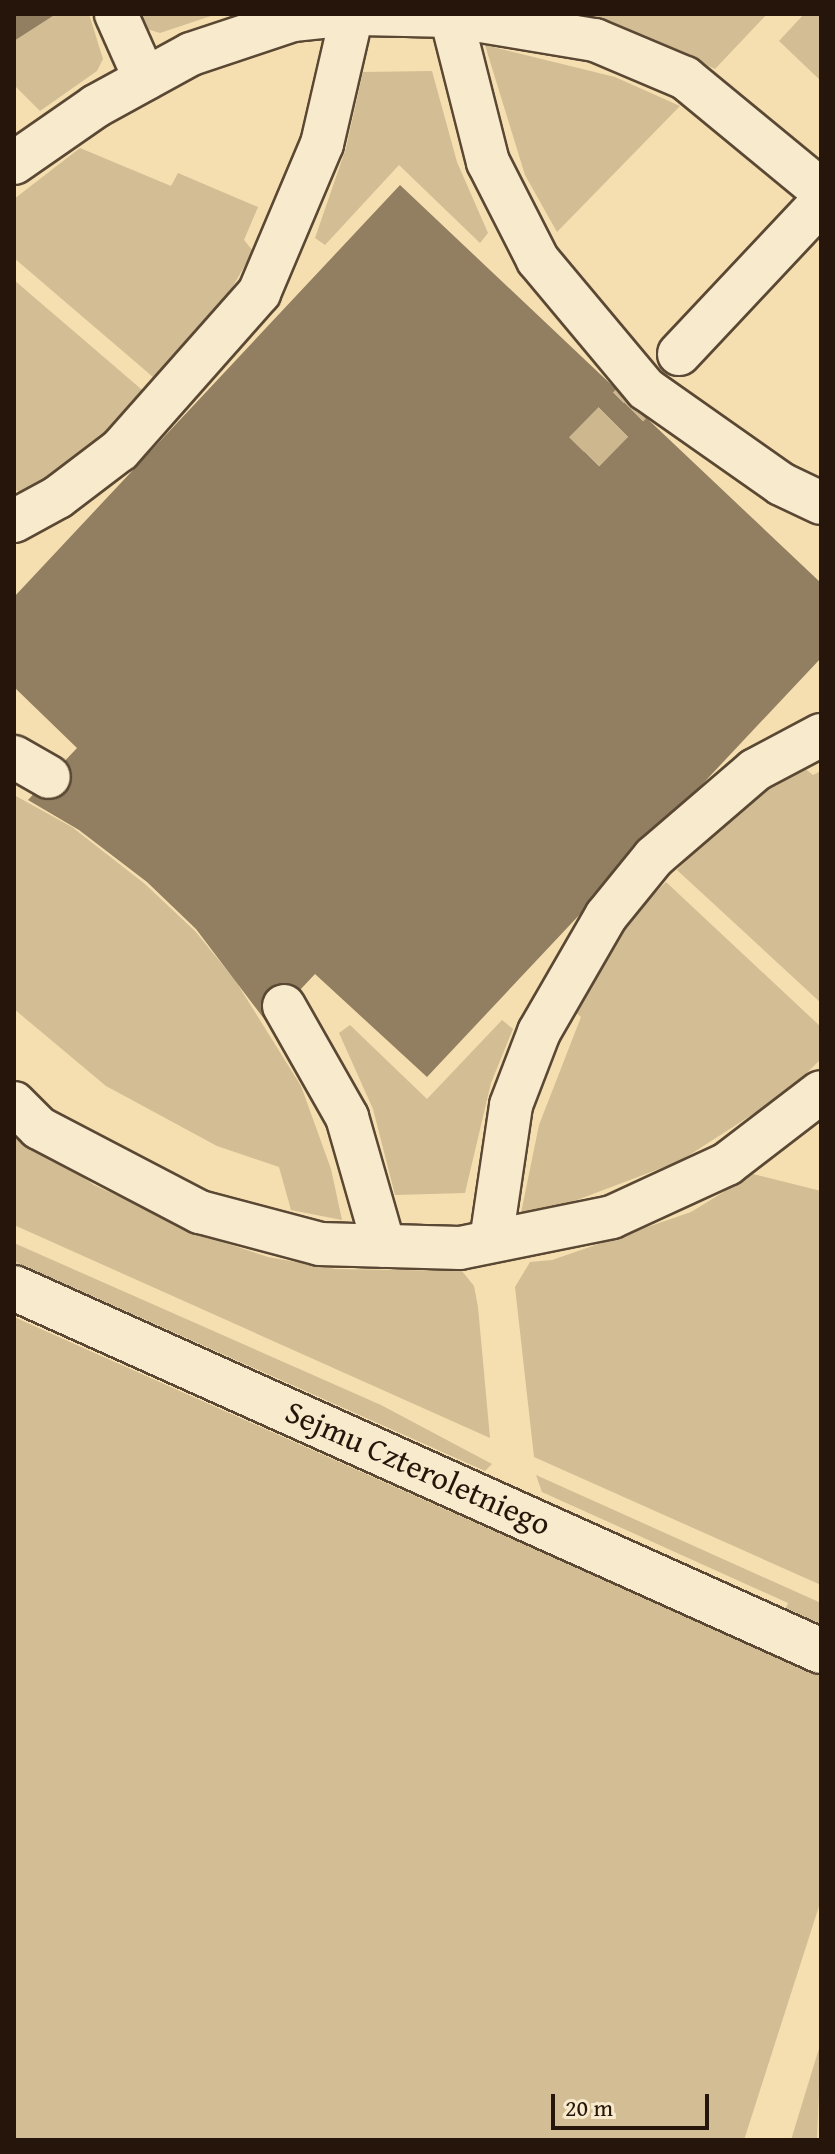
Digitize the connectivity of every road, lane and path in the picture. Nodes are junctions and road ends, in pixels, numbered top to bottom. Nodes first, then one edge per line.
1 (116, 14) edge
2 (351, 14) edge
3 (360, 14) edge
4 (425, 15) edge
5 (262, 22) edge
6 (145, 79) junction
7 (14, 163) edge
8 (821, 190) edge
9 (821, 203) edge
10 (654, 381) junction
11 (821, 503) edge
12 (14, 521) edge
13 (821, 735) edge
14 (284, 1006) dead end
15 (821, 1092) edge
16 (14, 1103) edge
17 (491, 1241) junction
18 (384, 1246) junction
19 (14, 1288) edge
20 (821, 1651) edge

1 - 6 street
2 - 5 street
2 - 12 street
3 - 4 street
4 - 8 street
4 - 10 street
5 - 6 street
6 - 7 street
9 - 10 street
10 - 11 street
13 - 17 street
14 - 18 street
15 - 17 street
16 - 18 street
17 - 18 street
19 - 20 street, Sejmu Czteroletniego

